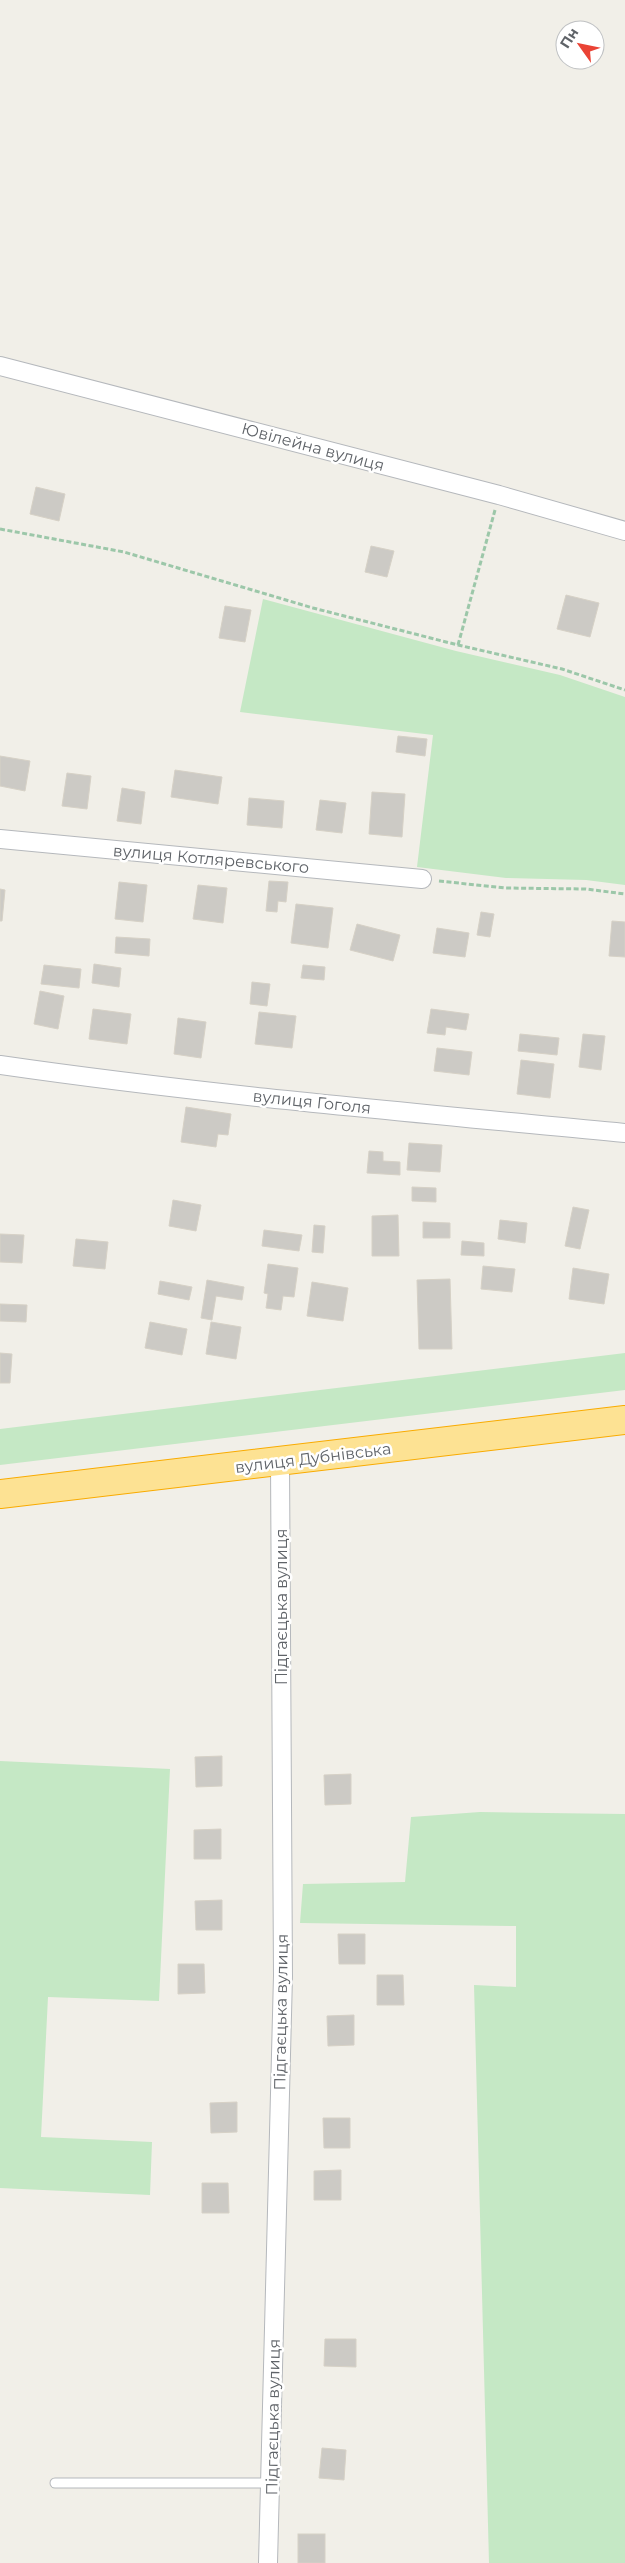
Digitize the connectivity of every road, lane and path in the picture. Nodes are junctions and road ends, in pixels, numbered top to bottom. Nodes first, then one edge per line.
1 (0, 366) edge
2 (499, 495) junction
3 (0, 529) edge
4 (625, 531) edge
5 (458, 645) junction
6 (625, 690) edge
7 (0, 839) edge
8 (422, 879) joint
9 (625, 894) edge
10 (0, 1065) edge
11 (625, 1133) edge
12 (625, 1420) edge
13 (280, 1462) junction
14 (0, 1494) edge
15 (55, 2483) dead end
16 (272, 2483) junction
17 (268, 2563) edge

1 - 2 street, Ювілейна вулиця
2 - 4 street, Ювілейна вулиця
2 - 5 path
3 - 5 path
5 - 6 path
7 - 8 street, вулиця Котляревського
8 - 9 path
10 - 11 street, вулиця Гоголя
12 - 13 highway, вулиця Дубнівська
13 - 14 highway, вулиця Дубнівська
13 - 16 street, Підгаєцька вулиця
15 - 16 lane
16 - 17 street, Підгаєцька вулиця

